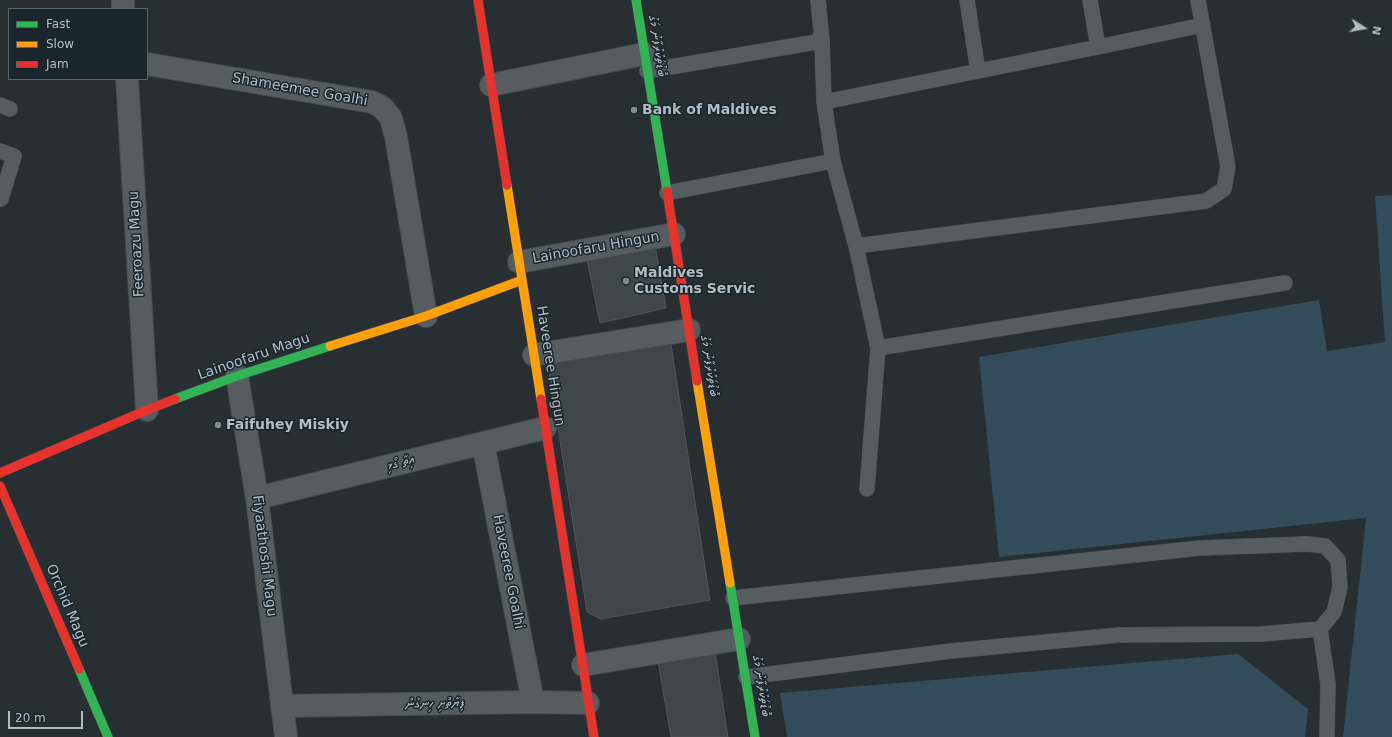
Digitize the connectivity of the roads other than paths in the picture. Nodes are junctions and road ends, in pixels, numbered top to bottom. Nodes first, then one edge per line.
1 (636, 0) edge
2 (818, 0) edge
3 (967, 0) edge
4 (1090, 0) edge
5 (1198, 0) edge
6 (476, 1) edge
7 (1203, 25) junction
8 (822, 41) junction
9 (1098, 47) junction
10 (646, 62) junction
11 (148, 64) edge
12 (978, 72) junction
13 (127, 80) edge
14 (491, 85) junction
15 (824, 102) junction
16 (0, 151) edge
17 (833, 161) junction
18 (667, 193) junction
19 (1, 199) edge
20 (674, 234) junction
21 (856, 246) junction
22 (520, 271) junction
23 (1285, 283) dead end
24 (426, 316) junction
25 (689, 330) junction
26 (878, 348) junction
27 (534, 355) junction
28 (238, 376) junction
29 (148, 410) junction
30 (545, 428) junction
31 (483, 443) junction
32 (0, 473) edge
33 (867, 489) dead end
34 (257, 498) junction
35 (3, 500) edge
36 (733, 598) junction
37 (1320, 629) junction
38 (740, 638) junction
39 (583, 665) junction
40 (746, 677) junction
41 (533, 702) junction
42 (588, 703) junction
43 (282, 706) junction
44 (108, 737) edge
45 (286, 737) edge
46 (594, 737) edge
47 (755, 737) edge
48 (1327, 737) edge

1 - 10 street, ބޮޑުތަކުރުފާނު މަގު
2 - 8 lane
3 - 12 lane
4 - 9 lane
5 - 7 lane
6 - 14 street, Haveeree Hingun
7 - 9 lane
7 - 21 lane
8 - 10 lane
8 - 15 lane
9 - 12 lane
10 - 14 street
10 - 18 street, ބޮޑުތަކުރުފާނު މަގު
11 - 24 street, Shameemee Goalhi
12 - 15 lane
13 - 29 street, Feeroazu Magu
14 - 22 street, Haveeree Hingun
15 - 17 lane
16 - 19 lane
17 - 18 lane
17 - 21 lane
18 - 20 street, ބޮޑުތަކުރުފާނު މަގު
20 - 22 street, Lainoofaru Hingun
20 - 25 street, ބޮޑުތަކުރުފާނު މަގު
21 - 26 lane
22 - 24 street, Lainoofaru Magu
22 - 27 street, Haveeree Hingun
23 - 26 lane
24 - 28 street, Lainoofaru Magu
25 - 27 street
25 - 36 street, ބޮޑުތަކުރުފާނު މަގު
26 - 33 lane
27 - 30 street, Haveeree Hingun
28 - 29 street, Lainoofaru Magu
28 - 34 street, Fiyaathoshi Magu
29 - 32 street, Lainoofaru Magu
30 - 31 street, އިތާ ގޯޅި
30 - 39 street, Haveeree Hingun
31 - 34 street, އިތާ ގޯޅި
31 - 41 street, Haveeree Goalhi
34 - 43 street, Fiyaathoshi Magu
35 - 44 street, Orchid Magu
36 - 37 lane
36 - 38 street, ބޮޑުތަކުރުފާނު މަގު
37 - 40 lane
37 - 48 lane
38 - 39 street
38 - 40 street, ބޮޑުތަކުރުފާނު މަގު
39 - 42 street, Haveeree Hingun
40 - 47 street, ބޮޑުތަކުރުފާނު މަގު
41 - 42 street, ފިޔާތޮށި ހިނގުން
41 - 43 street, ފިޔާތޮށި ހިނގުން
42 - 46 street, Haveeree Hingun
43 - 45 street, Fiyaathoshi Magu

